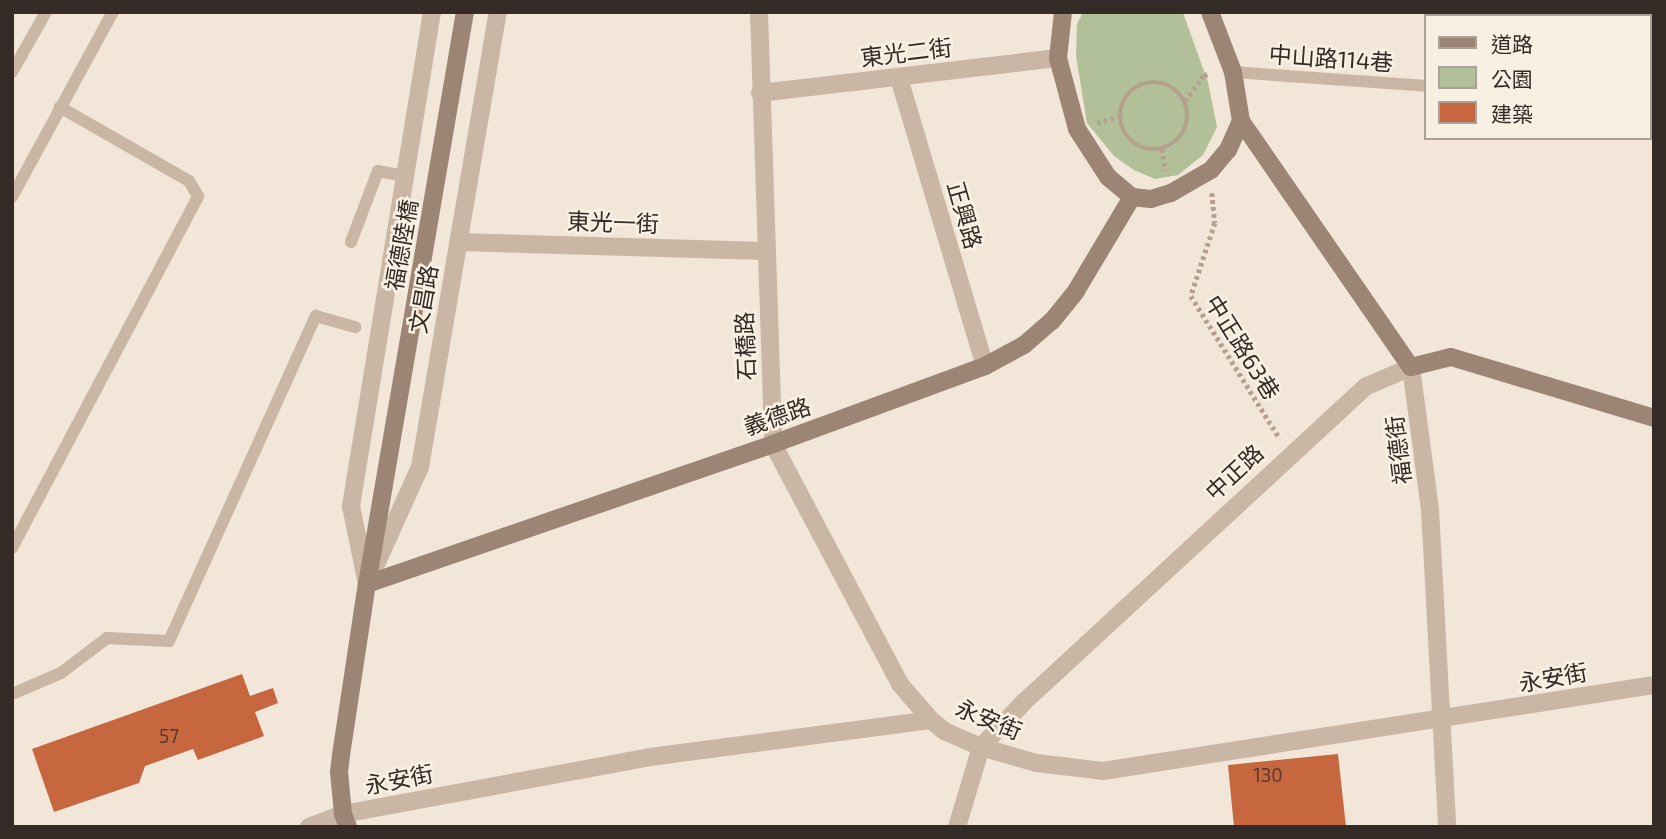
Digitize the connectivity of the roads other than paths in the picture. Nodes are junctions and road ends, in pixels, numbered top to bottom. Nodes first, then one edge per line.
1 (46, 12) edge
2 (113, 12) edge
3 (432, 12) edge
4 (465, 12) edge
5 (498, 12) edge
6 (759, 12) edge
7 (1063, 12) edge
8 (1210, 12) edge
9 (1058, 58) junction
10 (12, 72) edge
11 (1233, 72) junction
12 (899, 78) junction
13 (1424, 86) edge
14 (760, 93) junction
15 (60, 107) junction
16 (1241, 121) junction
17 (404, 176) junction
18 (12, 197) edge
19 (1132, 197) junction
20 (351, 242) dead end
21 (458, 242) junction
22 (766, 251) junction
23 (355, 327) dead end
24 (985, 366) junction
25 (1411, 367) junction
26 (1654, 418) edge
27 (773, 444) junction
28 (384, 487) joint
29 (12, 548) edge
30 (367, 584) junction
31 (1654, 685) edge
32 (12, 694) edge
33 (931, 720) junction
34 (1442, 721) junction
35 (981, 747) junction
36 (346, 820) edge
37 (309, 827) edge
38 (957, 827) edge
39 (1447, 827) edge

1 - 10 lane
2 - 15 lane
3 - 17 street, 文昌路
4 - 28 main road, 福德陸橋
5 - 21 street, 文昌路
6 - 14 street, 石橋路
7 - 9 main road
8 - 11 main road, 福德街
9 - 12 street, 東光二街
9 - 19 main road
11 - 13 lane, 中山路114巷
11 - 16 main road, 福德街
12 - 14 street, 東光二街
12 - 24 street, 正興路
14 - 22 street, 石橋路
15 - 18 lane
15 - 29 lane
16 - 19 main road
16 - 25 main road, 福德街
17 - 20 lane
17 - 30 street, 文昌路
19 - 24 main road, 義德路
21 - 22 street, 東光一街
21 - 30 street, 文昌路
22 - 27 street, 石橋路
23 - 32 lane
24 - 27 main road, 義德路
25 - 26 main road, 中正路
25 - 34 street, 福德街
25 - 35 street, 中正路
27 - 30 main road, 義德路
27 - 33 street, 石橋路
28 - 30 main road, 文昌路
30 - 36 main road, 文昌路
31 - 34 street, 永安街
33 - 35 street, 永安街
33 - 36 street, 永安街
34 - 35 street, 永安街
34 - 39 street, 福德街
35 - 38 street, 中正路
36 - 37 street, 永安街

